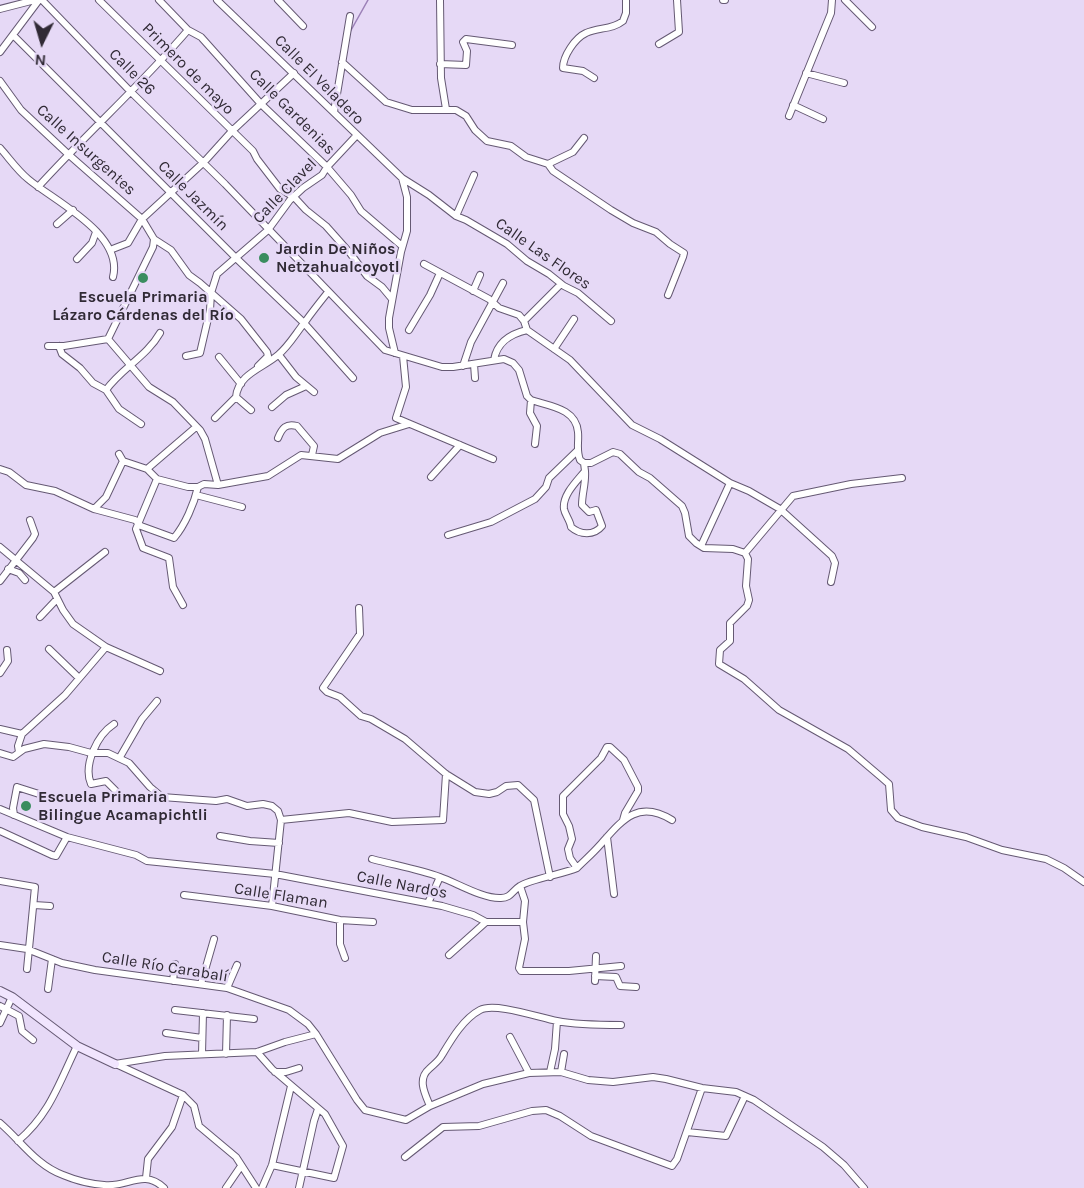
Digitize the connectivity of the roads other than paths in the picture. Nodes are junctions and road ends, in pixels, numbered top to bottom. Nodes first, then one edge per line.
1 (38, 0) edge
2 (99, 0) edge
3 (159, 0) edge
4 (218, 0) edge
5 (278, 0) edge
6 (440, 0) edge
7 (626, 0) edge
8 (677, 0) edge
9 (832, 0) edge
10 (845, 0) edge
11 (0, 9) edge
12 (350, 16) dead end
13 (303, 26) dead end
14 (872, 27) dead end
15 (188, 30) junction
16 (13, 34) junction
17 (659, 44) dead end
18 (512, 45) dead end
19 (0, 52) edge
20 (162, 61) junction
21 (342, 62) junction
22 (440, 64) junction
23 (294, 73) junction
24 (806, 73) junction
25 (594, 78) dead end
26 (0, 81) edge
27 (844, 83) dead end
28 (130, 91) junction
29 (261, 104) junction
30 (793, 105) junction
31 (446, 109) junction
32 (334, 112) junction
33 (789, 116) dead end
34 (823, 119) dead end
35 (102, 121) junction
36 (232, 131) junction
37 (356, 136) junction
38 (584, 138) dead end
39 (0, 148) edge
40 (68, 154) junction
41 (204, 162) junction
42 (548, 164) junction
43 (327, 167) junction
44 (474, 175) dead end
45 (402, 178) junction
46 (38, 187) junction
47 (171, 192) junction
48 (294, 197) junction
49 (73, 210) junction
50 (456, 216) junction
51 (142, 219) junction
52 (57, 224) dead end
53 (268, 230) junction
54 (96, 232) junction
55 (154, 239) junction
56 (402, 246) junction
57 (110, 250) junction
58 (236, 258) junction
59 (77, 259) dead end
60 (424, 264) dead end
61 (440, 273) junction
62 (480, 275) dead end
63 (113, 277) dead end
64 (503, 283) dead end
65 (561, 284) junction
66 (473, 291) junction
67 (211, 292) junction
68 (328, 292) junction
69 (668, 295) dead end
70 (392, 299) junction
71 (493, 303) junction
72 (574, 319) dead end
73 (524, 321) junction
74 (611, 321) dead end
75 (304, 322) junction
76 (409, 330) dead end
77 (527, 330) junction
78 (160, 333) dead end
79 (108, 339) junction
80 (48, 346) dead end
81 (59, 346) junction
82 (554, 349) junction
83 (395, 353) junction
84 (279, 355) junction
85 (186, 356) dead end
86 (403, 356) junction
87 (219, 357) dead end
88 (494, 360) junction
89 (474, 364) junction
90 (130, 365) junction
91 (258, 366) junction
92 (462, 366) junction
93 (353, 378) dead end
94 (475, 378) dead end
95 (241, 384) junction
96 (306, 386) junction
97 (106, 390) junction
98 (314, 392) dead end
99 (236, 397) junction
100 (531, 400) junction
101 (272, 407) dead end
102 (251, 410) dead end
103 (216, 418) dead end
104 (141, 424) dead end
105 (409, 424) junction
106 (196, 427) junction
107 (278, 438) dead end
108 (535, 444) dead end
109 (460, 445) junction
110 (577, 451) junction
111 (119, 454) dead end
112 (312, 455) junction
113 (493, 459) dead end
114 (123, 460) junction
115 (585, 467) junction
116 (0, 469) edge
117 (147, 469) junction
118 (431, 477) dead end
119 (902, 478) dead end
120 (157, 479) junction
121 (730, 483) junction
122 (218, 485) junction
123 (198, 487) junction
124 (196, 495) junction
125 (242, 507) dead end
126 (94, 509) junction
127 (780, 509) junction
128 (30, 520) dead end
129 (138, 524) junction
130 (448, 535) dead end
131 (701, 546) junction
132 (0, 547) edge
133 (105, 552) dead end
134 (745, 553) junction
135 (15, 559) junction
136 (8, 569) junction
137 (25, 580) dead end
138 (0, 581) edge
139 (831, 582) dead end
140 (56, 596) junction
141 (183, 605) dead end
142 (359, 608) dead end
143 (40, 617) dead end
144 (106, 647) junction
145 (8, 650) dead end
146 (49, 650) dead end
147 (160, 671) dead end
148 (0, 673) edge
149 (79, 678) junction
150 (157, 701) dead end
151 (114, 724) dead end
152 (0, 729) edge
153 (22, 735) junction
154 (0, 753) edge
155 (91, 753) junction
156 (16, 754) junction
157 (120, 758) junction
158 (446, 774) junction
159 (118, 793) dead end
160 (39, 794) dead end
161 (0, 809) edge
162 (14, 815) junction
163 (281, 820) junction
164 (672, 820) dead end
165 (623, 821) junction
166 (1, 832) edge
167 (220, 836) dead end
168 (67, 837) junction
169 (607, 837) junction
170 (0, 841) edge
171 (279, 843) junction
172 (372, 859) dead end
173 (577, 868) junction
174 (274, 874) junction
175 (441, 877) junction
176 (550, 877) junction
177 (0, 880) edge
178 (1084, 882) edge
179 (520, 886) junction
180 (614, 894) dead end
181 (184, 895) dead end
182 (428, 903) junction
183 (34, 904) junction
184 (50, 906) dead end
185 (272, 906) junction
186 (340, 920) junction
187 (374, 922) dead end
188 (486, 922) junction
189 (523, 922) junction
190 (214, 939) dead end
191 (0, 945) edge
192 (30, 950) junction
193 (449, 955) dead end
194 (596, 956) dead end
195 (345, 958) dead end
196 (52, 959) junction
197 (175, 964) dead end
198 (237, 965) dead end
199 (621, 966) dead end
200 (595, 968) junction
201 (27, 969) dead end
202 (173, 981) junction
203 (201, 984) junction
204 (636, 987) dead end
205 (226, 988) junction
206 (48, 989) dead end
207 (0, 991) edge
208 (12, 997) junction
209 (3, 1007) edge
210 (176, 1010) dead end
211 (202, 1013) junction
212 (227, 1015) junction
213 (254, 1019) dead end
214 (557, 1021) junction
215 (0, 1023) edge
216 (621, 1026) dead end
217 (166, 1033) dead end
218 (316, 1034) junction
219 (510, 1037) dead end
220 (202, 1038) junction
221 (33, 1040) dead end
222 (78, 1046) junction
223 (257, 1052) junction
224 (202, 1054) junction
225 (226, 1054) junction
226 (564, 1054) dead end
227 (115, 1064) junction
228 (299, 1068) dead end
229 (275, 1072) junction
230 (550, 1072) junction
231 (561, 1072) junction
232 (529, 1073) junction
233 (291, 1086) junction
234 (702, 1088) junction
235 (183, 1095) junction
236 (745, 1096) junction
237 (430, 1106) junction
238 (318, 1109) junction
239 (0, 1123) edge
240 (687, 1132) junction
241 (18, 1141) junction
242 (405, 1157) dead end
243 (272, 1165) junction
244 (241, 1166) junction
245 (303, 1172) junction
246 (146, 1178) junction
247 (164, 1188) edge
248 (226, 1188) edge
249 (256, 1188) edge
250 (262, 1188) edge
251 (299, 1188) edge
252 (864, 1188) edge

1 - 11 street
1 - 16 street
1 - 28 street, Calle 26
2 - 20 street, Primero de mayo
3 - 15 street, Calle Gardenias
4 - 23 street, Calle El Veladero
5 - 13 street
6 - 22 street
7 - 25 street
8 - 17 street
9 - 24 street
10 - 14 street
12 - 21 street
15 - 20 street
15 - 29 street, Calle Gardenias
16 - 19 street
16 - 35 street, Calle Jazmín
18 - 22 street
20 - 28 street
20 - 36 street, Primero de mayo
21 - 31 street
21 - 32 street
22 - 31 street
23 - 29 street
23 - 32 street, Calle El Veladero
24 - 27 street
24 - 30 street
26 - 40 street, Calle Insurgentes
28 - 35 street
28 - 41 street, Calle 26
29 - 36 street
29 - 43 street, Calle Gardenias
30 - 33 street
30 - 34 street
31 - 42 street
32 - 37 street, Calle El Veladero
35 - 40 street
35 - 47 street, Calle Jazmín
36 - 41 street
36 - 48 street, Primero de mayo
37 - 43 street, Calle Clavel
37 - 45 street, Calle El Veladero
38 - 42 street
39 - 46 street
40 - 46 street
40 - 51 street, Calle Insurgentes
41 - 47 street
41 - 53 street, Calle 26
42 - 69 street
43 - 48 street, Calle Clavel
43 - 56 street, Calle Gardenias
44 - 50 street
45 - 50 street, Calle El Veladero
45 - 56 street
46 - 49 street
47 - 51 street
47 - 58 street, Calle Jazmín
48 - 53 street, Calle Clavel
48 - 70 street, Primero de mayo
49 - 52 street
49 - 54 street
50 - 65 street, Calle Las Flores
51 - 55 street, Calle Insurgentes
51 - 57 street
53 - 58 street, Calle Clavel
53 - 68 street, Calle 26
54 - 57 street
54 - 59 street
55 - 67 street, Calle Insurgentes
55 - 79 street
56 - 70 street
57 - 63 street
58 - 67 street, Calle Clavel
58 - 75 street, Calle Jazmín
60 - 61 street
61 - 66 street
61 - 76 street
62 - 66 street
64 - 71 street
65 - 73 street
65 - 74 street, Calle Las Flores
66 - 71 street
67 - 85 street
67 - 91 street
68 - 75 street
68 - 83 street, Calle 26
70 - 83 street
71 - 73 street
71 - 92 street
72 - 82 street
73 - 77 street
75 - 84 street
75 - 93 street, Calle Jazmín
77 - 82 street
77 - 88 street
78 - 90 street
79 - 81 street
79 - 90 street
80 - 81 street
81 - 97 street
82 - 121 street
83 - 86 street, Calle 26
84 - 91 street
84 - 96 street
86 - 92 street, Calle 26
86 - 105 street
87 - 95 street
88 - 89 street, Calle 26
88 - 100 street
89 - 92 street, Calle 26
89 - 94 street
90 - 97 street
90 - 106 street
91 - 95 street
95 - 99 street
96 - 98 street
96 - 101 street
97 - 104 street
99 - 102 street
99 - 103 street
100 - 108 street
100 - 110 street
105 - 109 street
105 - 112 street
106 - 117 street
106 - 122 street
107 - 112 street
109 - 113 street
109 - 118 street
110 - 115 street
110 - 130 street
111 - 114 street
112 - 122 street
114 - 117 street
114 - 126 street
115 - 115 street
115 - 131 street
116 - 126 street
117 - 120 street
119 - 127 street
120 - 123 street
120 - 129 street
121 - 127 street
121 - 131 street
122 - 123 street
123 - 124 street
124 - 125 street
124 - 129 street
126 - 129 street
127 - 134 street
127 - 139 street
128 - 135 street
129 - 141 street
131 - 134 street
132 - 135 street
133 - 140 street
134 - 178 street
135 - 136 street
135 - 140 street
136 - 137 street
136 - 138 street
140 - 143 street
140 - 144 street
142 - 158 street
144 - 147 street
144 - 149 street
145 - 148 street
146 - 149 street
149 - 153 street
150 - 157 street
151 - 155 street
152 - 153 street
153 - 156 street
154 - 156 street
155 - 156 street
155 - 157 street
155 - 159 street
157 - 163 street
158 - 163 street
158 - 176 street
160 - 162 street
161 - 162 street
162 - 168 street
163 - 171 street
164 - 165 street
165 - 169 street
165 - 173 street
166 - 168 street
166 - 170 street
167 - 171 street
168 - 174 street, Calle Nardos
169 - 173 street
169 - 180 street
171 - 174 street
172 - 175 street
173 - 176 street
174 - 182 street, Calle Nardos
174 - 185 street
175 - 179 street
175 - 182 street
176 - 179 street
177 - 183 street
179 - 189 street
181 - 185 street, Calle Flaman
182 - 188 street, Calle Nardos
183 - 184 street
183 - 192 street
185 - 186 street, Calle Flaman
186 - 187 street, Calle Flaman
186 - 195 street
188 - 189 street, Calle Nardos
188 - 193 street
189 - 200 street
190 - 203 street
191 - 192 street, Calle Río Carabalí
192 - 196 street, Calle Río Carabalí
192 - 201 street
194 - 200 street
196 - 202 street, Calle Río Carabalí
196 - 206 street
197 - 202 street
198 - 205 street
199 - 200 street
200 - 204 street
202 - 203 street, Calle Río Carabalí
203 - 205 street, Calle Río Carabalí
205 - 218 street, Calle Río Carabalí
207 - 208 street
208 - 209 street
208 - 222 street
209 - 215 street
209 - 221 street
210 - 211 street
211 - 212 street
211 - 220 street
212 - 213 street
212 - 225 street
214 - 216 street
214 - 230 street
214 - 237 street
217 - 220 street
218 - 223 street
218 - 237 street, Calle Río Carabalí
219 - 232 street
220 - 224 street
222 - 227 street
222 - 241 street
223 - 225 street
223 - 229 street
224 - 225 street
224 - 227 street
226 - 231 street
227 - 235 street
228 - 229 street
229 - 233 street
230 - 231 street, Calle Río Carabalí
230 - 232 street, Calle Río Carabalí
231 - 234 street, Calle Río Carabalí
232 - 237 street, Calle Río Carabalí
233 - 238 street
233 - 243 street
234 - 236 street, Calle Río Carabalí
234 - 240 street
235 - 244 street
235 - 246 street
236 - 240 street
236 - 252 street
238 - 245 street
238 - 245 street
239 - 241 street
240 - 242 street
241 - 246 street
243 - 245 street
243 - 250 street
244 - 248 street
244 - 249 street
245 - 251 street
246 - 247 street

